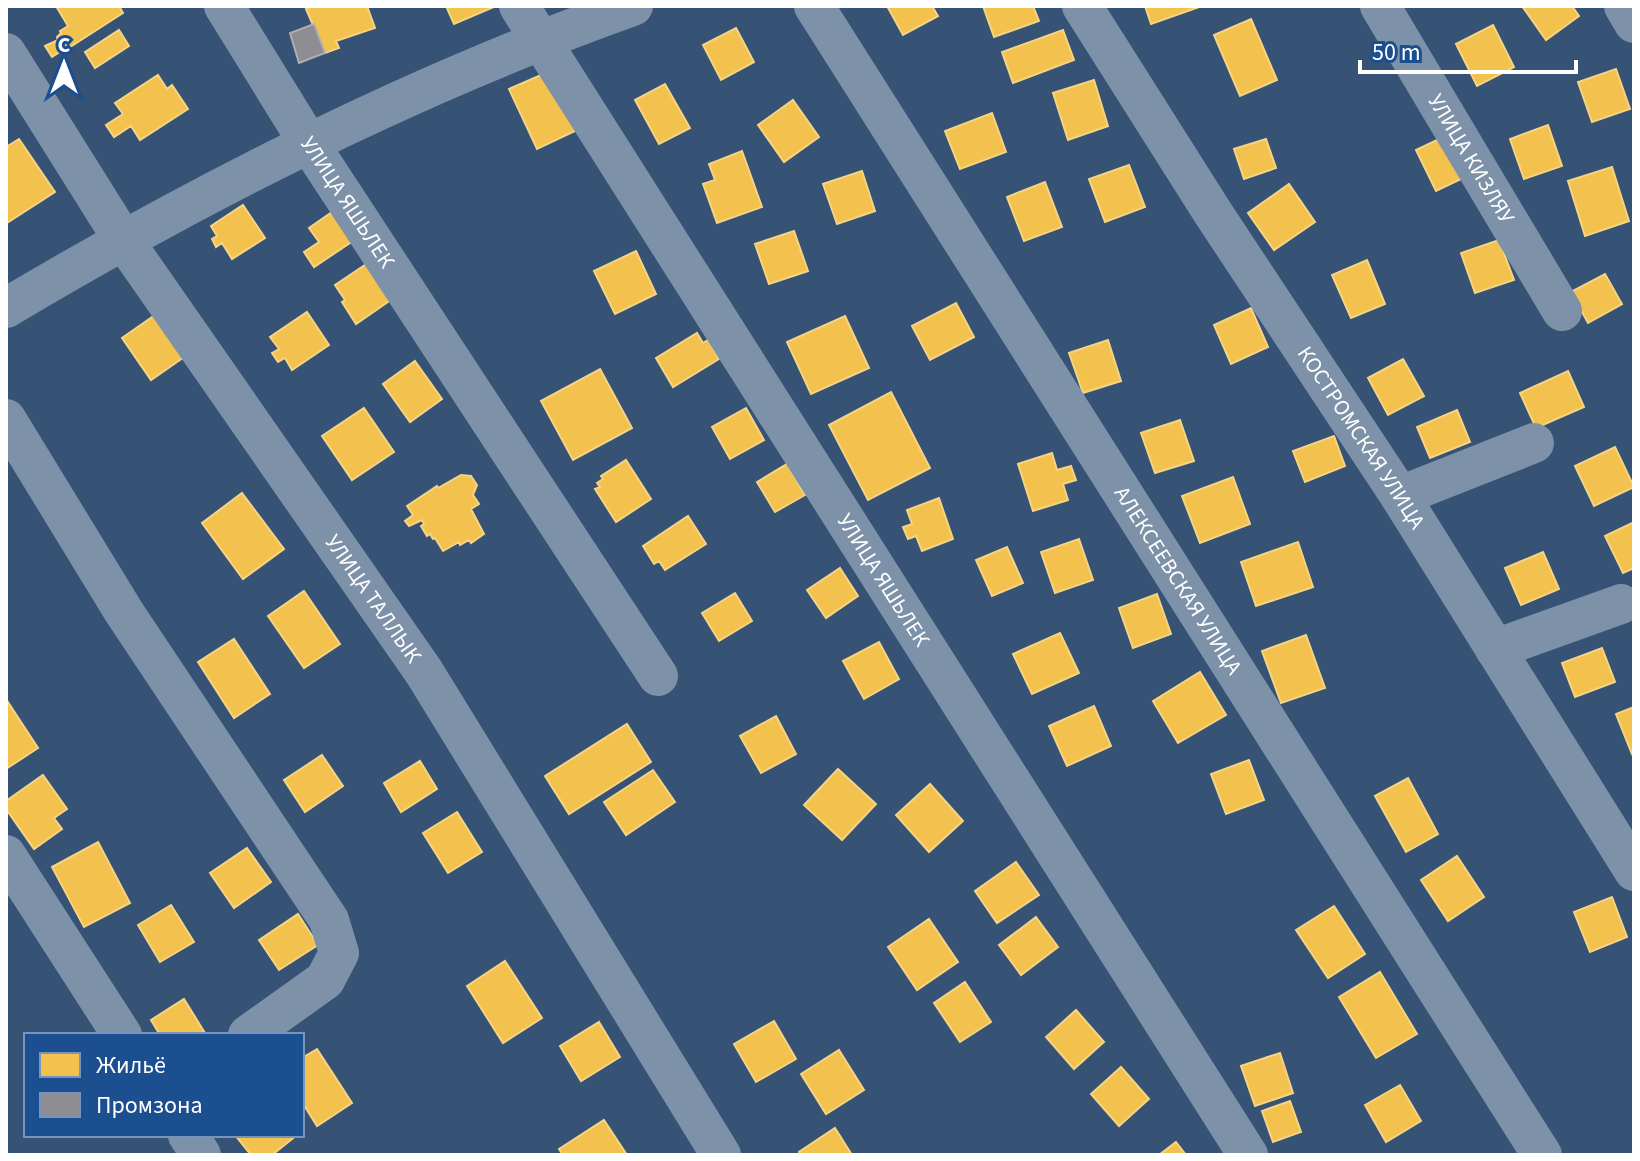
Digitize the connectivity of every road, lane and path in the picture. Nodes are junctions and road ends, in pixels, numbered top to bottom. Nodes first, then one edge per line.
1 (224, 6) edge
2 (519, 6) edge
3 (633, 6) edge
4 (814, 6) edge
5 (1082, 6) edge
6 (1380, 6) edge
7 (1624, 6) edge
8 (1634, 23) edge
9 (539, 40) junction
10 (6, 53) edge
11 (308, 142) junction
12 (122, 238) junction
13 (6, 308) edge
14 (1562, 311) dead end
15 (6, 419) edge
16 (1534, 443) dead end
17 (1400, 496) junction
18 (1621, 604) dead end
19 (1495, 649) junction
20 (658, 676) dead end
21 (6, 855) edge
22 (1634, 871) edge
23 (121, 1033) edge
24 (251, 1033) edge
25 (189, 1137) edge
26 (201, 1155) edge
27 (721, 1155) edge
28 (1248, 1155) edge
29 (1542, 1155) edge

1 - 11 street, УЛИЦА ЯШЬЛЕК
2 - 9 street, УЛИЦА ЯШЬЛЕК
3 - 9 street
4 - 29 street, АЛЕКСЕЕВСКАЯ УЛИЦА
5 - 17 street, КОСТРОМСКАЯ УЛИЦА
6 - 14 street, УЛИЦА КИЗЛЯУ
7 - 8 street
9 - 11 street
9 - 28 street, УЛИЦА ЯШЬЛЕК
10 - 12 street, УЛИЦА ТАЛЛЫК
11 - 12 street
11 - 20 street, УЛИЦА ЯШЬЛЕК
12 - 13 street
12 - 27 street, УЛИЦА ТАЛЛЫК
15 - 24 street
16 - 17 street
17 - 19 street, КОСТРОМСКАЯ УЛИЦА
18 - 19 street
19 - 22 street, КОСТРОМСКАЯ УЛИЦА
21 - 23 street
25 - 26 street

